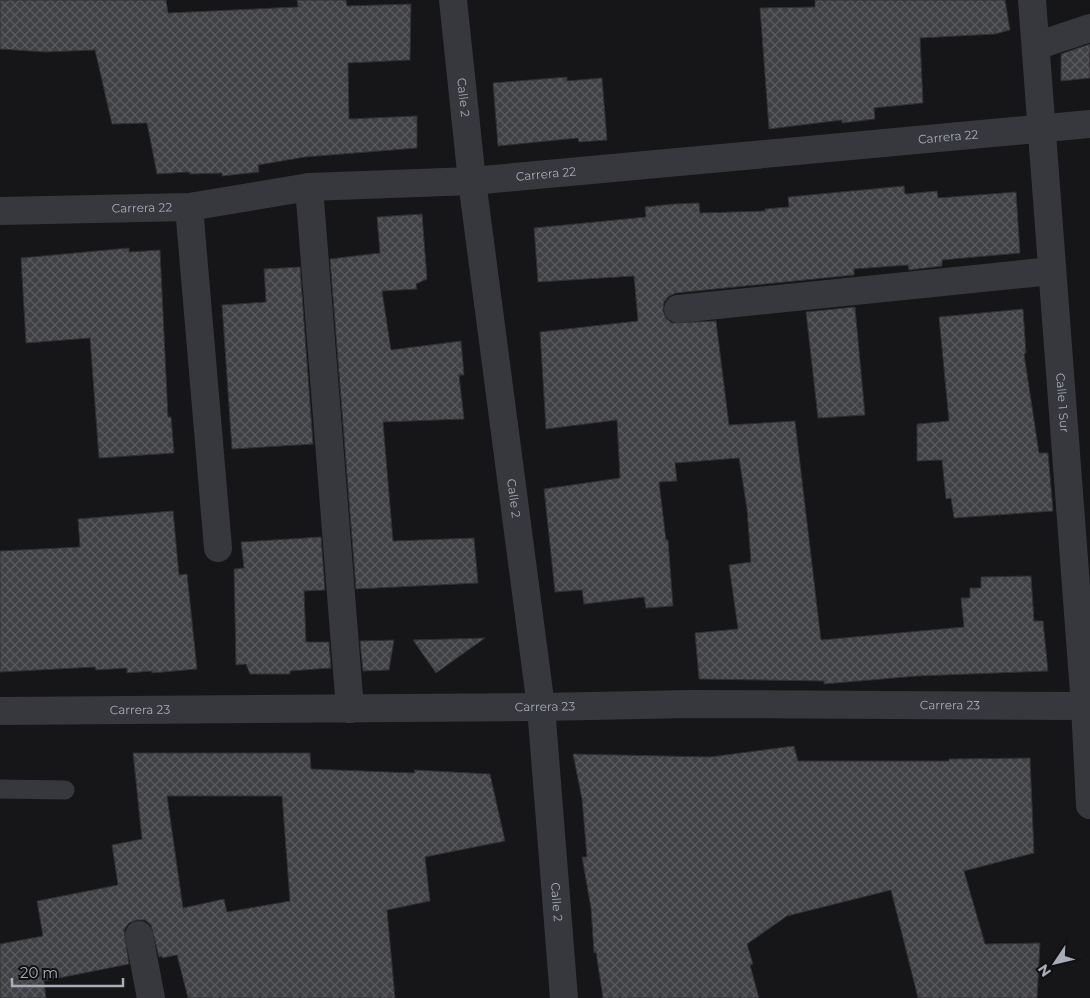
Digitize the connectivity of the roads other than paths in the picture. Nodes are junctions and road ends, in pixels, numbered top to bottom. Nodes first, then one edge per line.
1 (453, 0) edge
2 (1032, 0) edge
3 (1090, 28) edge
4 (1036, 46) junction
5 (1090, 124) edge
6 (1042, 127) junction
7 (472, 181) junction
8 (309, 188) junction
9 (190, 207) junction
10 (0, 211) edge
11 (1052, 271) junction
12 (678, 309) dead end
13 (218, 548) dead end
14 (1088, 706) edge
15 (541, 707) junction
16 (350, 709) junction
17 (0, 711) edge
18 (0, 790) edge
19 (65, 790) dead end
20 (1090, 805) edge
21 (139, 935) dead end
22 (151, 998) edge
23 (564, 998) edge

1 - 7 street, Calle 2
2 - 4 street, Calle 1 Sur
3 - 4 street
4 - 6 street, Calle 1 Sur
5 - 6 street, Carrera 22
6 - 7 street, Carrera 22
6 - 11 street, Calle 1 Sur
7 - 8 street, Carrera 22
7 - 15 street, Calle 2
8 - 9 street, Carrera 22
8 - 16 street
9 - 10 street, Carrera 22
9 - 13 street
11 - 12 street
11 - 14 street, Calle 1 Sur
14 - 15 street, Carrera 23
14 - 20 street, Calle 1 Sur
15 - 16 street, Carrera 23
15 - 23 street, Calle 2
16 - 17 street, Carrera 23
18 - 19 lane
21 - 22 street

